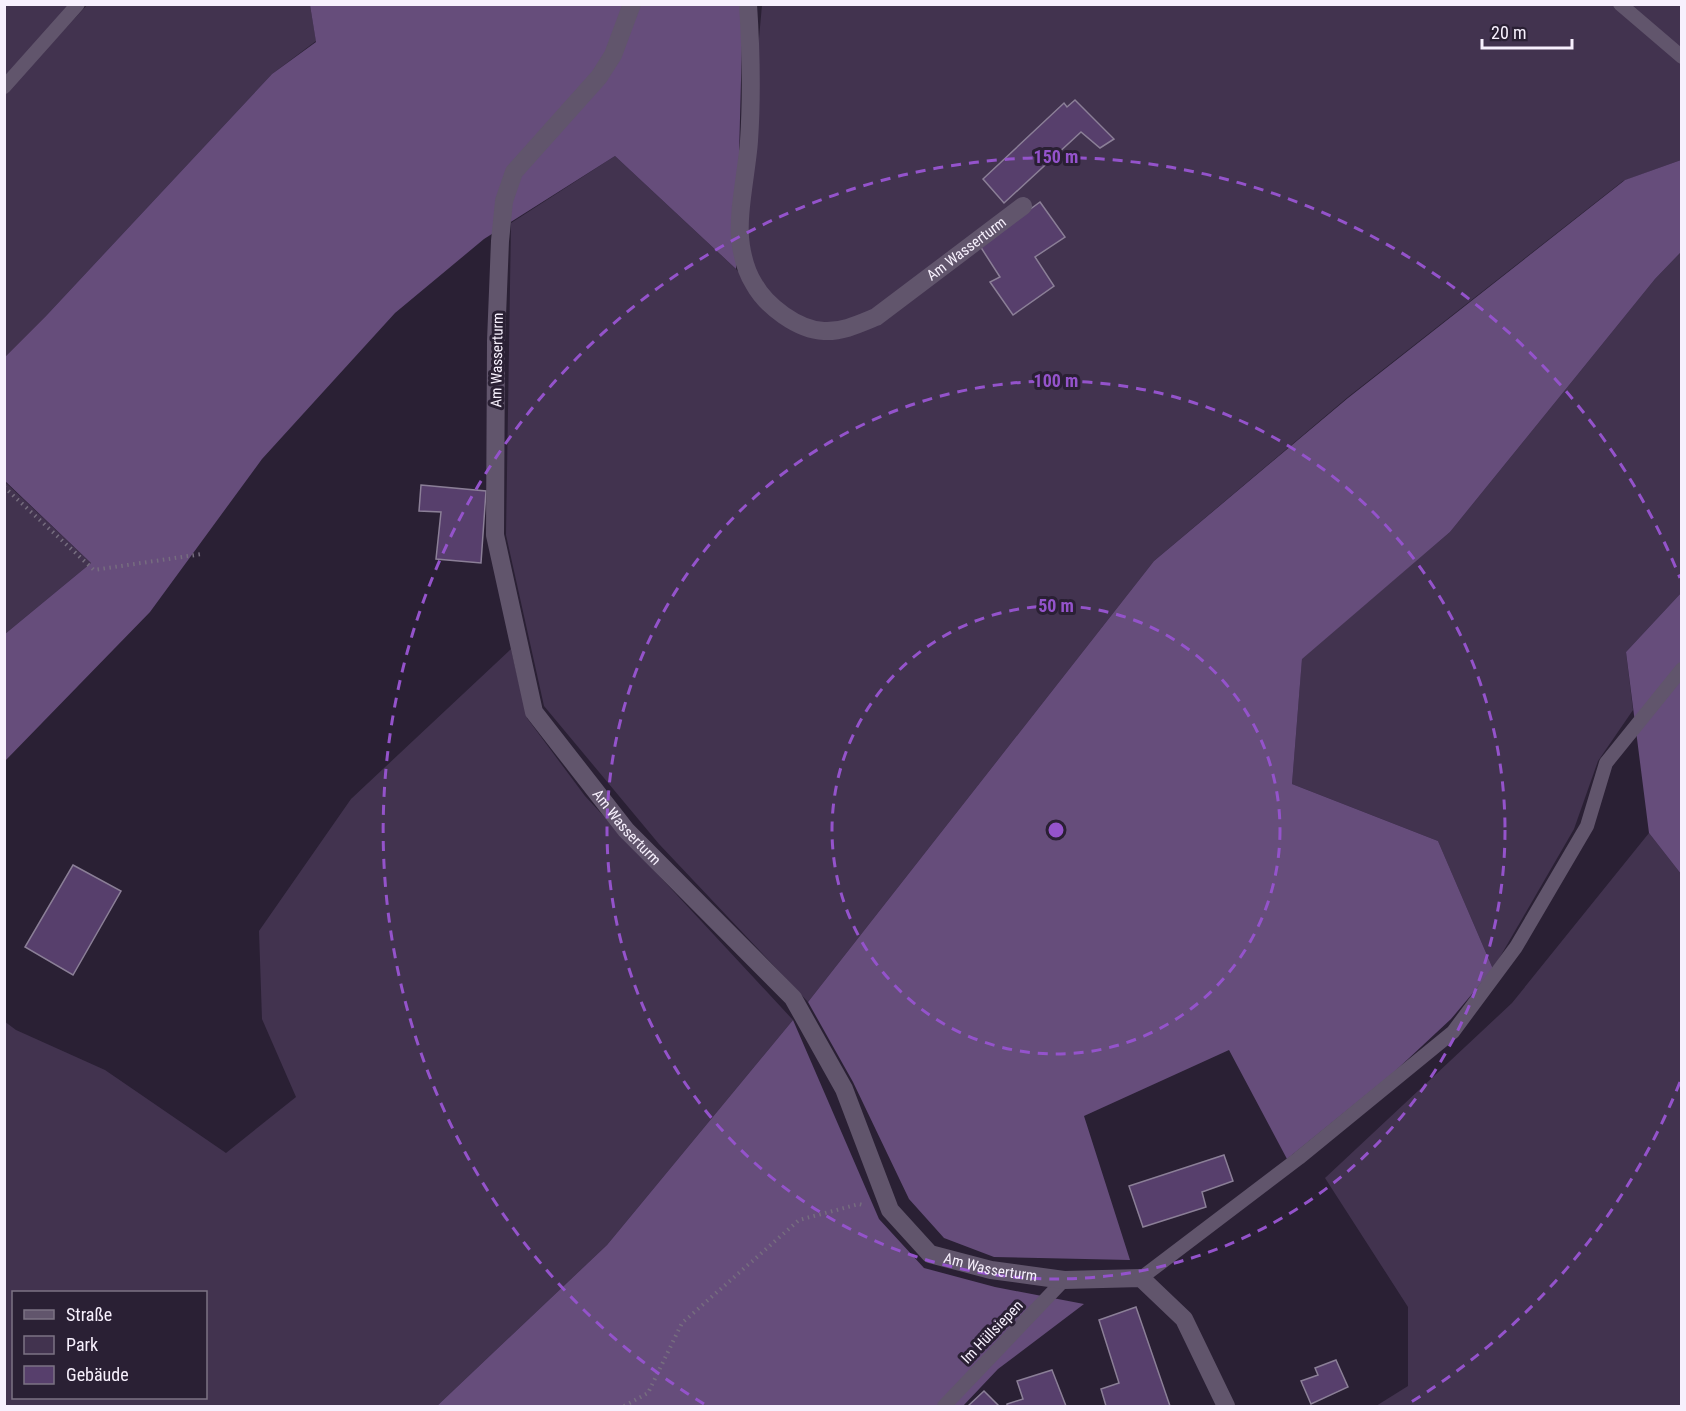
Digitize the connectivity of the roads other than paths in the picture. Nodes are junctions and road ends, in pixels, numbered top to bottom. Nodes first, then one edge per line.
1 (78, 4) edge
2 (632, 4) edge
3 (748, 4) edge
4 (1620, 4) edge
5 (1682, 57) edge
6 (4, 87) edge
7 (1023, 206) dead end
8 (1682, 669) edge
9 (1141, 1278) junction
10 (1064, 1280) junction
11 (944, 1407) edge
12 (1226, 1407) edge

1 - 6 lane
2 - 10 street, Am Wasserturm
3 - 7 street, Am Wasserturm
4 - 5 lane
8 - 9 lane
9 - 10 street, Am Wasserturm
9 - 12 street
10 - 11 lane, Im Hüllsiepen

